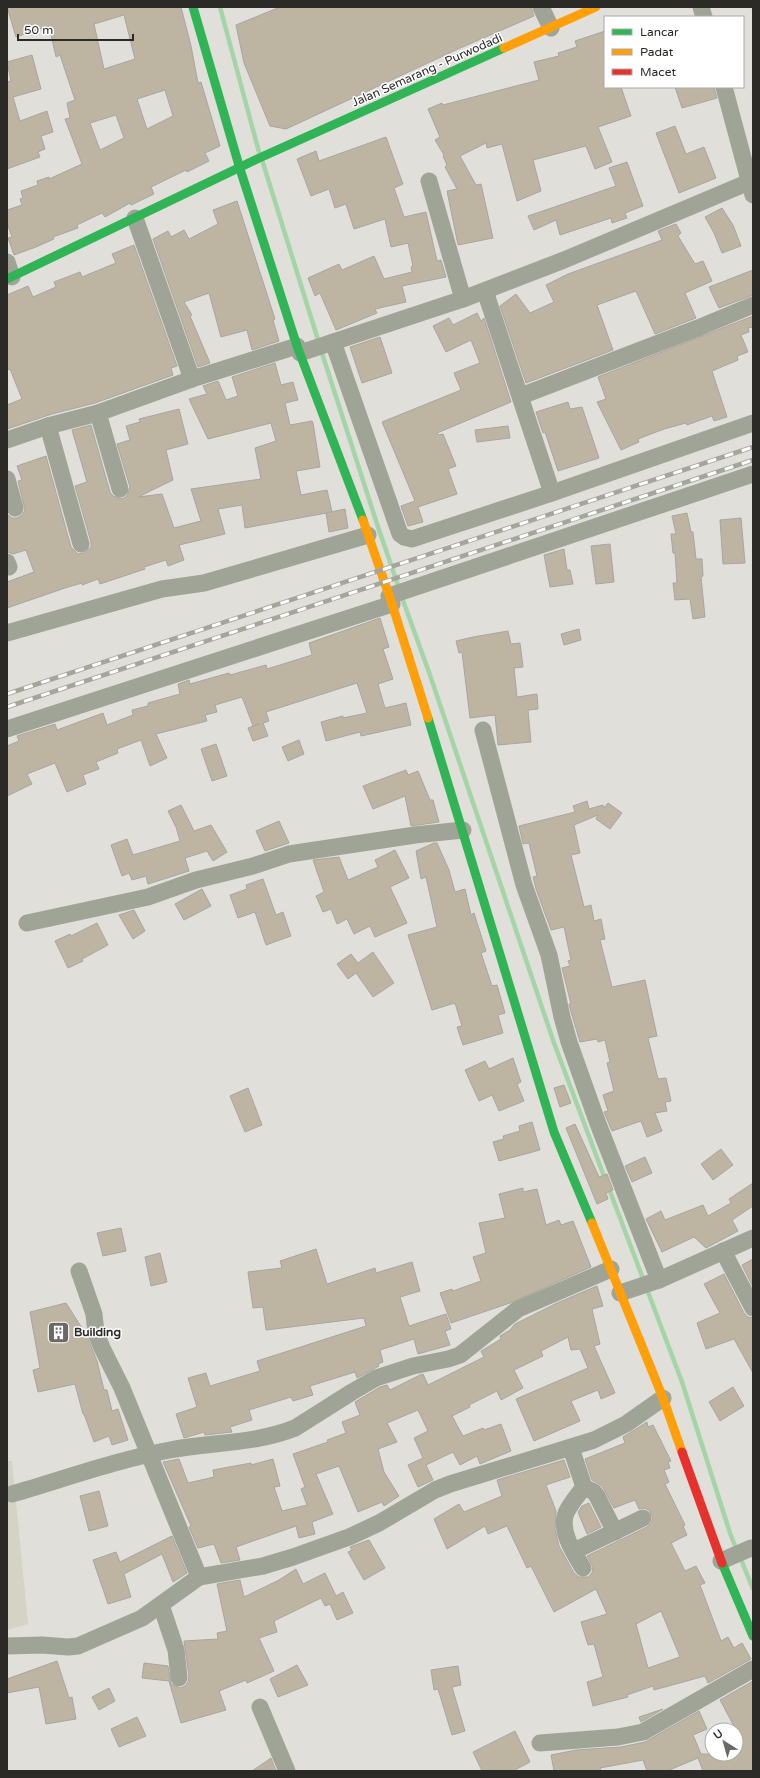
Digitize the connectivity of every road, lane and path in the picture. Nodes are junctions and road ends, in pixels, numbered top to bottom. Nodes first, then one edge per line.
1 (193, 7) edge
2 (541, 7) edge
3 (596, 7) edge
4 (551, 28) junction
5 (724, 88) edge
6 (240, 169) junction
7 (428, 181) dead end
8 (751, 189) edge
9 (135, 218) junction
10 (9, 272) edge
11 (485, 291) junction
12 (463, 299) junction
13 (753, 305) edge
14 (314, 347) junction
15 (192, 379) junction
16 (521, 396) junction
17 (98, 413) junction
18 (753, 423) edge
19 (48, 426) junction
20 (7, 440) edge
21 (753, 474) edge
22 (7, 479) edge
23 (120, 488) dead end
24 (552, 493) junction
25 (16, 508) dead end
26 (368, 535) junction
27 (81, 544) dead end
28 (398, 596) junction
29 (7, 633) edge
30 (7, 729) edge
31 (484, 730) dead end
32 (463, 830) junction
33 (27, 923) dead end
34 (753, 1238) edge
35 (723, 1251) junction
36 (611, 1269) junction
37 (78, 1271) dead end
38 (656, 1281) junction
39 (627, 1291) junction
40 (753, 1308) edge
41 (663, 1398) junction
42 (571, 1448) junction
43 (148, 1455) junction
44 (584, 1487) junction
45 (12, 1494) dead end
46 (643, 1518) dead end
47 (615, 1532) junction
48 (751, 1549) edge
49 (574, 1551) junction
50 (725, 1559) junction
51 (583, 1568) dead end
52 (199, 1577) junction
53 (161, 1605) junction
54 (753, 1636) edge
55 (7, 1646) edge
56 (753, 1669) edge
57 (179, 1678) dead end
58 (260, 1707) dead end
59 (540, 1743) dead end
60 (287, 1771) edge

1 - 6 main road
2 - 4 street
3 - 4 main road, Jalan Semarang - Purwodadi
4 - 6 main road, Jalan Semarang - Purwodadi
5 - 8 street
6 - 9 main road, Jalan Semarang - Purwodadi
6 - 14 main road
7 - 12 street
8 - 11 street
9 - 10 main road, Jalan Semarang - Purwodadi
9 - 15 street
11 - 12 street
11 - 16 street
12 - 14 street
13 - 16 street
14 - 15 street
14 - 24 street
14 - 26 main road
15 - 17 street
16 - 24 street
17 - 19 street
17 - 23 street
18 - 24 street
19 - 20 street
19 - 27 street
21 - 28 street
22 - 25 street
26 - 28 main road
26 - 29 street
28 - 30 street
28 - 32 main road
31 - 38 street
32 - 33 street
32 - 36 main road
34 - 35 street
35 - 38 street
35 - 40 street
36 - 39 main road
36 - 43 street
37 - 43 street
38 - 39 street
39 - 41 main road
41 - 42 street
41 - 50 main road
42 - 44 street
42 - 52 street
43 - 45 street
43 - 52 street
44 - 47 street
44 - 49 street
46 - 47 street
47 - 49 street
48 - 50 street
49 - 51 street
50 - 54 main road
52 - 53 street
53 - 55 street
53 - 57 street
56 - 59 street
58 - 60 street

